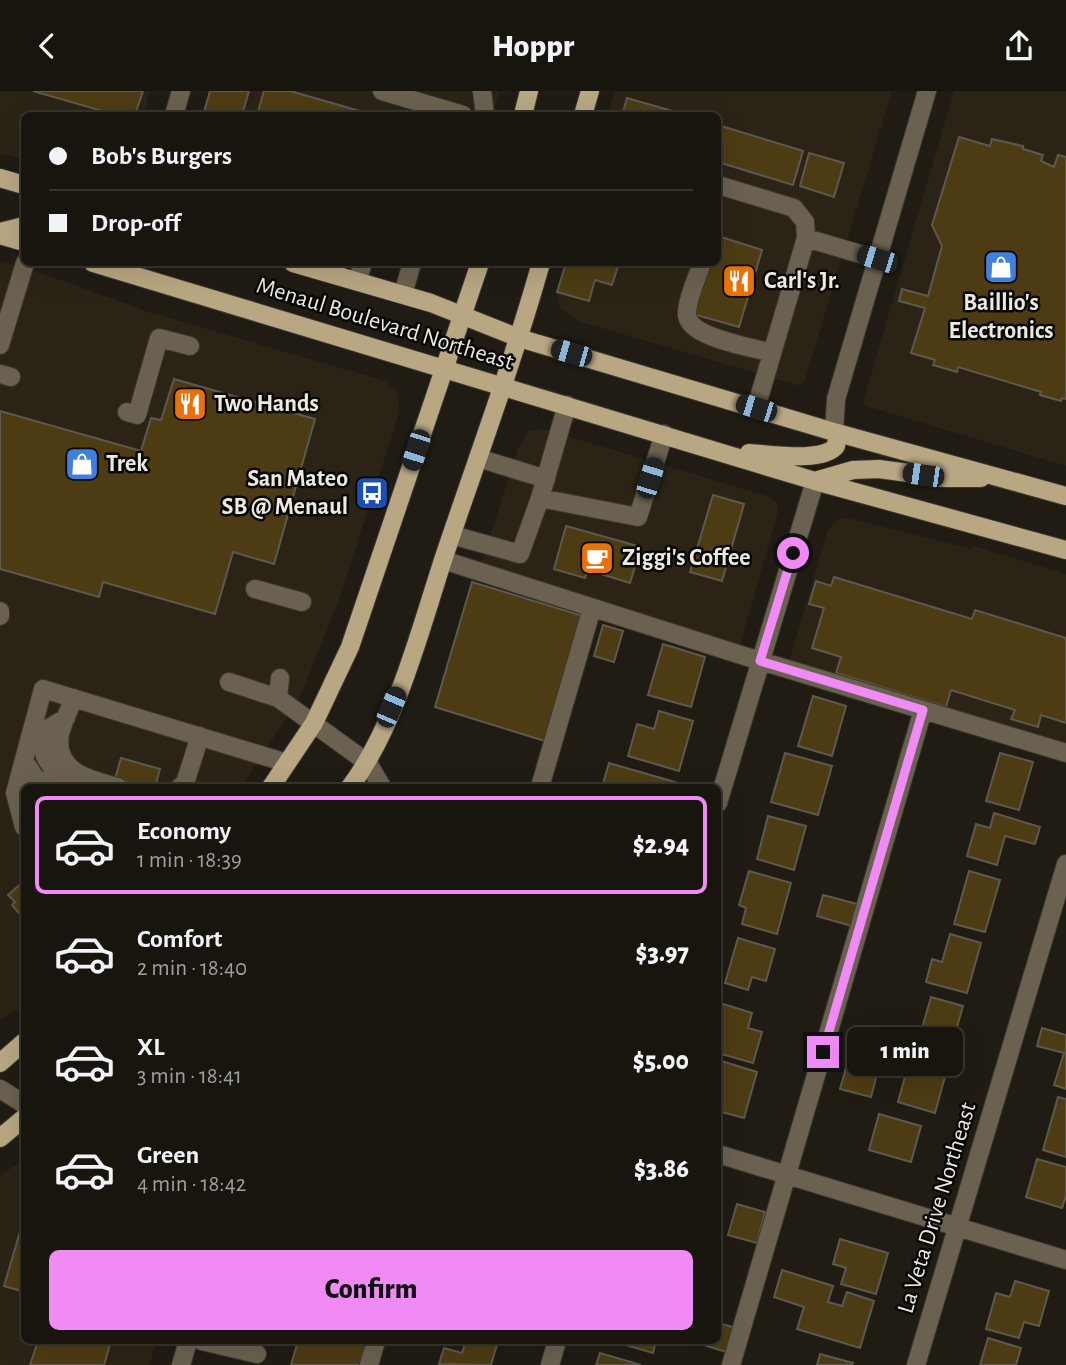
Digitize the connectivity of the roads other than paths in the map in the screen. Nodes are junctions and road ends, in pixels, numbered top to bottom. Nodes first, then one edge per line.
1 (181, 91) edge
2 (382, 91) edge
3 (482, 91) edge
4 (529, 91) edge
5 (590, 91) edge
6 (927, 91) edge
7 (175, 112) edge
8 (453, 112) edge
9 (485, 112) edge
10 (524, 112) edge
11 (584, 112) edge
12 (0, 178) edge
13 (21, 184) edge
14 (721, 185) edge
15 (21, 227) edge
16 (0, 233) edge
17 (806, 238) junction
18 (21, 241) edge
19 (877, 259) junction
20 (25, 266) edge
21 (103, 266) edge
22 (304, 266) edge
23 (362, 266) edge
24 (411, 266) edge
25 (479, 266) edge
26 (540, 266) edge
27 (701, 266) edge
28 (357, 281) junction
29 (403, 294) junction
30 (464, 315) junction
31 (519, 338) junction
32 (0, 345) edge
33 (190, 346) dead end
34 (772, 353) junction
35 (443, 367) junction
36 (502, 385) junction
37 (567, 405) junction
38 (756, 408) junction
39 (127, 412) dead end
40 (834, 432) junction
41 (664, 434) junction
42 (721, 452) junction
43 (478, 458) junction
44 (1002, 477) junction
45 (546, 479) junction
46 (815, 481) junction
47 (1066, 496) edge
48 (540, 498) junction
49 (452, 535) junction
50 (1066, 551) edge
51 (443, 560) junction
52 (255, 589) dead end
53 (302, 602) dead end
54 (592, 608) junction
55 (0, 611) edge
56 (0, 616) edge
57 (760, 661) junction
58 (280, 678) dead end
59 (229, 682) dead end
60 (74, 698) junction
61 (278, 698) junction
62 (923, 710) junction
63 (314, 723) junction
64 (200, 736) junction
65 (1066, 753) edge
66 (24, 761) junction
67 (287, 763) junction
68 (368, 764) junction
69 (69, 780) edge
70 (106, 784) edge
71 (186, 784) edge
72 (273, 784) edge
73 (351, 784) edge
74 (380, 784) edge
75 (541, 784) edge
76 (721, 793) edge
77 (21, 816) edge
78 (1066, 864) edge
79 (21, 1045) edge
80 (0, 1063) edge
81 (0, 1089) edge
82 (21, 1102) edge
83 (21, 1120) edge
84 (0, 1138) edge
85 (721, 1155) edge
86 (787, 1175) junction
87 (957, 1227) junction
88 (1066, 1260) edge
89 (187, 1344) edge
90 (215, 1344) edge
91 (375, 1344) edge
92 (556, 1344) edge
93 (257, 1354) dead end
94 (181, 1365) edge
95 (369, 1365) edge
96 (550, 1365) edge
97 (731, 1365) edge
98 (916, 1365) edge

1 - 7 street
2 - 8 street
3 - 9 street
4 - 10 main road
5 - 11 main road
6 - 19 street
12 - 13 main road
14 - 17 street
15 - 16 main road
16 - 18 main road
17 - 19 street
17 - 34 street
19 - 40 street
20 - 32 street
21 - 35 main road, Menaul Boulevard Northeast
22 - 28 main road, Menaul Boulevard Northeast
23 - 28 street
24 - 29 street
25 - 30 main road
26 - 31 main road
27 - 34 street
28 - 29 main road, Menaul Boulevard Northeast
29 - 30 main road, Menaul Boulevard Northeast
30 - 31 main road, Menaul Boulevard Northeast
30 - 35 main road
31 - 36 main road
31 - 38 main road, Menaul Boulevard Northeast
33 - 39 street
34 - 38 street
35 - 36 main road, Menaul Boulevard Northeast
35 - 63 main road
36 - 37 main road, Menaul Boulevard Northeast
36 - 43 main road
37 - 41 main road, Menaul Boulevard Northeast
37 - 45 street
38 - 40 main road, Menaul Boulevard Northeast
40 - 42 main road
40 - 44 main road, Menaul Boulevard Northeast
41 - 42 main road, Menaul Boulevard Northeast
41 - 48 street
42 - 46 main road, Menaul Boulevard Northeast
43 - 45 street
43 - 49 main road
44 - 46 main road
44 - 47 main road, Menaul Boulevard Northeast
45 - 48 street
46 - 50 main road, Menaul Boulevard Northeast
46 - 57 street
48 - 49 street
49 - 51 main road
51 - 54 street
51 - 68 main road
52 - 53 street
54 - 57 street
54 - 75 street
55 - 56 street
57 - 62 street
57 - 76 street
58 - 61 street
59 - 61 street
60 - 64 street
60 - 66 street
60 - 69 street
61 - 63 street
62 - 65 street
62 - 86 street
63 - 67 main road
63 - 68 street
64 - 67 street
64 - 71 street
66 - 69 street
66 - 77 street
67 - 72 main road
68 - 73 main road
68 - 74 street
69 - 70 street
78 - 87 street, La Veta Drive Northeast
79 - 80 main road
81 - 82 street
83 - 84 main road
85 - 86 street
86 - 87 street
86 - 97 street
87 - 88 street
87 - 98 street, La Veta Drive Northeast
89 - 94 street
90 - 93 street
91 - 95 street
92 - 96 street

